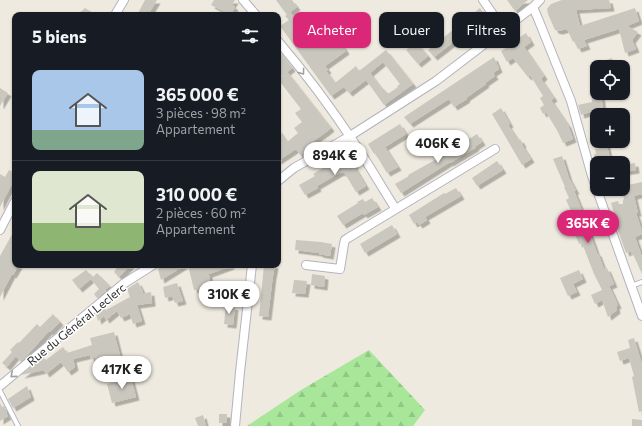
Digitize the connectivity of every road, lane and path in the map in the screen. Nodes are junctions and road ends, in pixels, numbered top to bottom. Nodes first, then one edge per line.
1 (124, 0) edge
2 (243, 0) edge
3 (483, 0) edge
4 (540, 0) edge
5 (533, 7) junction
6 (117, 12) edge
7 (253, 12) edge
8 (491, 12) edge
9 (520, 17) edge
10 (281, 45) edge
11 (479, 48) edge
12 (350, 136) junction
13 (495, 149) dead end
14 (281, 179) edge
15 (12, 207) edge
16 (395, 208) junction
17 (0, 230) edge
18 (306, 265) dead end
19 (148, 268) edge
20 (252, 268) edge
21 (642, 282) edge
22 (631, 286) junction
23 (642, 316) edge
24 (0, 386) edge
25 (0, 391) edge
26 (18, 426) edge
27 (235, 426) edge

1 - 6 street
2 - 7 street
3 - 8 street
4 - 5 street
5 - 9 street
5 - 22 street
10 -> 12 street
11 - 12 street
12 - 14 street
12 - 16 street
13 - 16 street
15 - 17 street
16 - 18 street
19 -> 24 street, Rue du Général Leclerc
20 - 27 street
21 - 22 lane
22 - 23 street
25 - 26 lane

